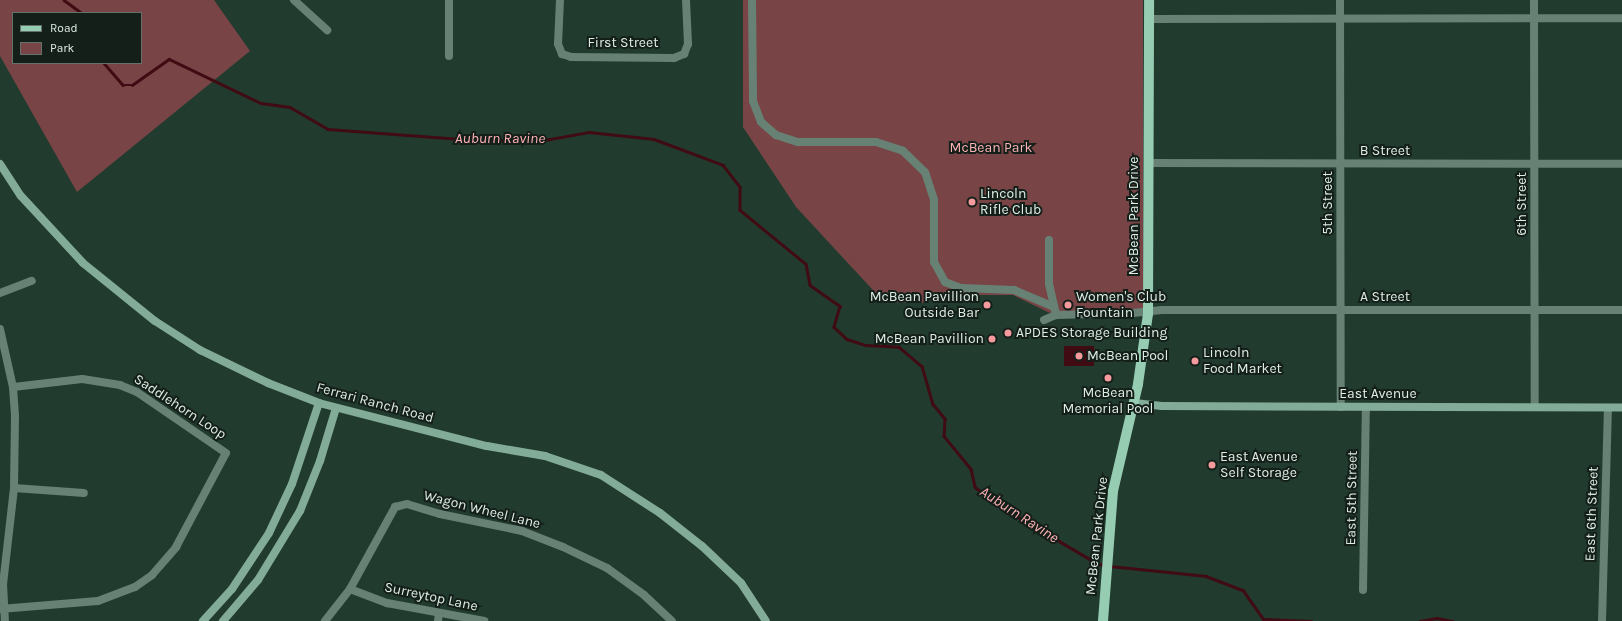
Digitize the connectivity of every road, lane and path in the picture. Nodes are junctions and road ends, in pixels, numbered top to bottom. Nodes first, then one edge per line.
1 (294, 0) edge
2 (449, 0) edge
3 (560, 0) edge
4 (686, 0) edge
5 (752, 0) edge
6 (1149, 0) edge
7 (1340, 0) edge
8 (1534, 0) edge
9 (1534, 18) junction
10 (1622, 18) edge
11 (1149, 19) junction
12 (1340, 19) junction
13 (326, 30) dead end
14 (449, 56) dead end
15 (1149, 163) junction
16 (0, 164) edge
17 (1340, 164) junction
18 (1535, 164) junction
19 (1622, 164) edge
20 (1049, 240) dead end
21 (32, 281) dead end
22 (0, 293) edge
23 (1341, 310) junction
24 (1535, 310) junction
25 (1622, 310) edge
26 (1055, 311) junction
27 (1148, 312) junction
28 (1044, 320) dead end
29 (0, 329) edge
30 (13, 388) junction
31 (319, 403) junction
32 (1134, 403) junction
33 (1341, 407) junction
34 (1366, 407) junction
35 (1535, 407) junction
36 (336, 408) junction
37 (1608, 408) junction
38 (1622, 408) edge
39 (14, 488) junction
40 (84, 493) dead end
41 (350, 589) junction
42 (1363, 590) dead end
43 (1, 609) edge
44 (438, 617) edge
45 (666, 619) edge
46 (5, 621) edge
47 (202, 621) edge
48 (224, 621) edge
49 (325, 621) edge
50 (484, 621) edge
51 (766, 621) edge
52 (1103, 621) edge
53 (1602, 621) edge

1 - 13 street
2 - 14 street
3 - 4 street, First Street
5 - 26 street
6 - 11 main road, McBean Park Drive
7 - 12 street, 5th Street
8 - 9 street, 6th Street
9 - 10 street
9 - 12 street
9 - 18 street, 6th Street
11 - 12 street
11 - 15 main road, McBean Park Drive
12 - 17 street, 5th Street
15 - 17 street, B Street
15 - 27 main road, McBean Park Drive
16 - 31 street, Ferrari Ranch Road
17 - 18 street, B Street
17 - 23 street, 5th Street
18 - 19 street, B Street
18 - 24 street, 6th Street
20 - 26 street
21 - 22 street
23 - 24 street, A Street
23 - 27 street, A Street
23 - 33 street, 5th Street
24 - 25 street, A Street
24 - 35 street, 6th Street
26 - 27 street, A Street
26 - 28 street
27 - 32 main road, McBean Park Drive
29 - 30 street
30 - 39 street
30 - 43 street, Saddlehorn Loop
31 - 36 street, Ferrari Ranch Road
31 - 47 street
32 - 33 street, East Avenue
32 - 52 main road, McBean Park Drive
33 - 34 street, East Avenue
34 - 35 street, East Avenue
34 - 42 street, East 5th Street
35 - 37 street, East Avenue
36 - 48 street
36 - 51 street, Ferrari Ranch Road
37 - 38 street, East Avenue
37 - 53 street, East 6th Street
39 - 40 street
39 - 43 street
41 - 44 street, Surreytop Lane
41 - 45 street, Wagon Wheel Lane
41 - 49 street, Wagon Wheel Lane
43 - 46 street
44 - 50 street, Surreytop Lane

